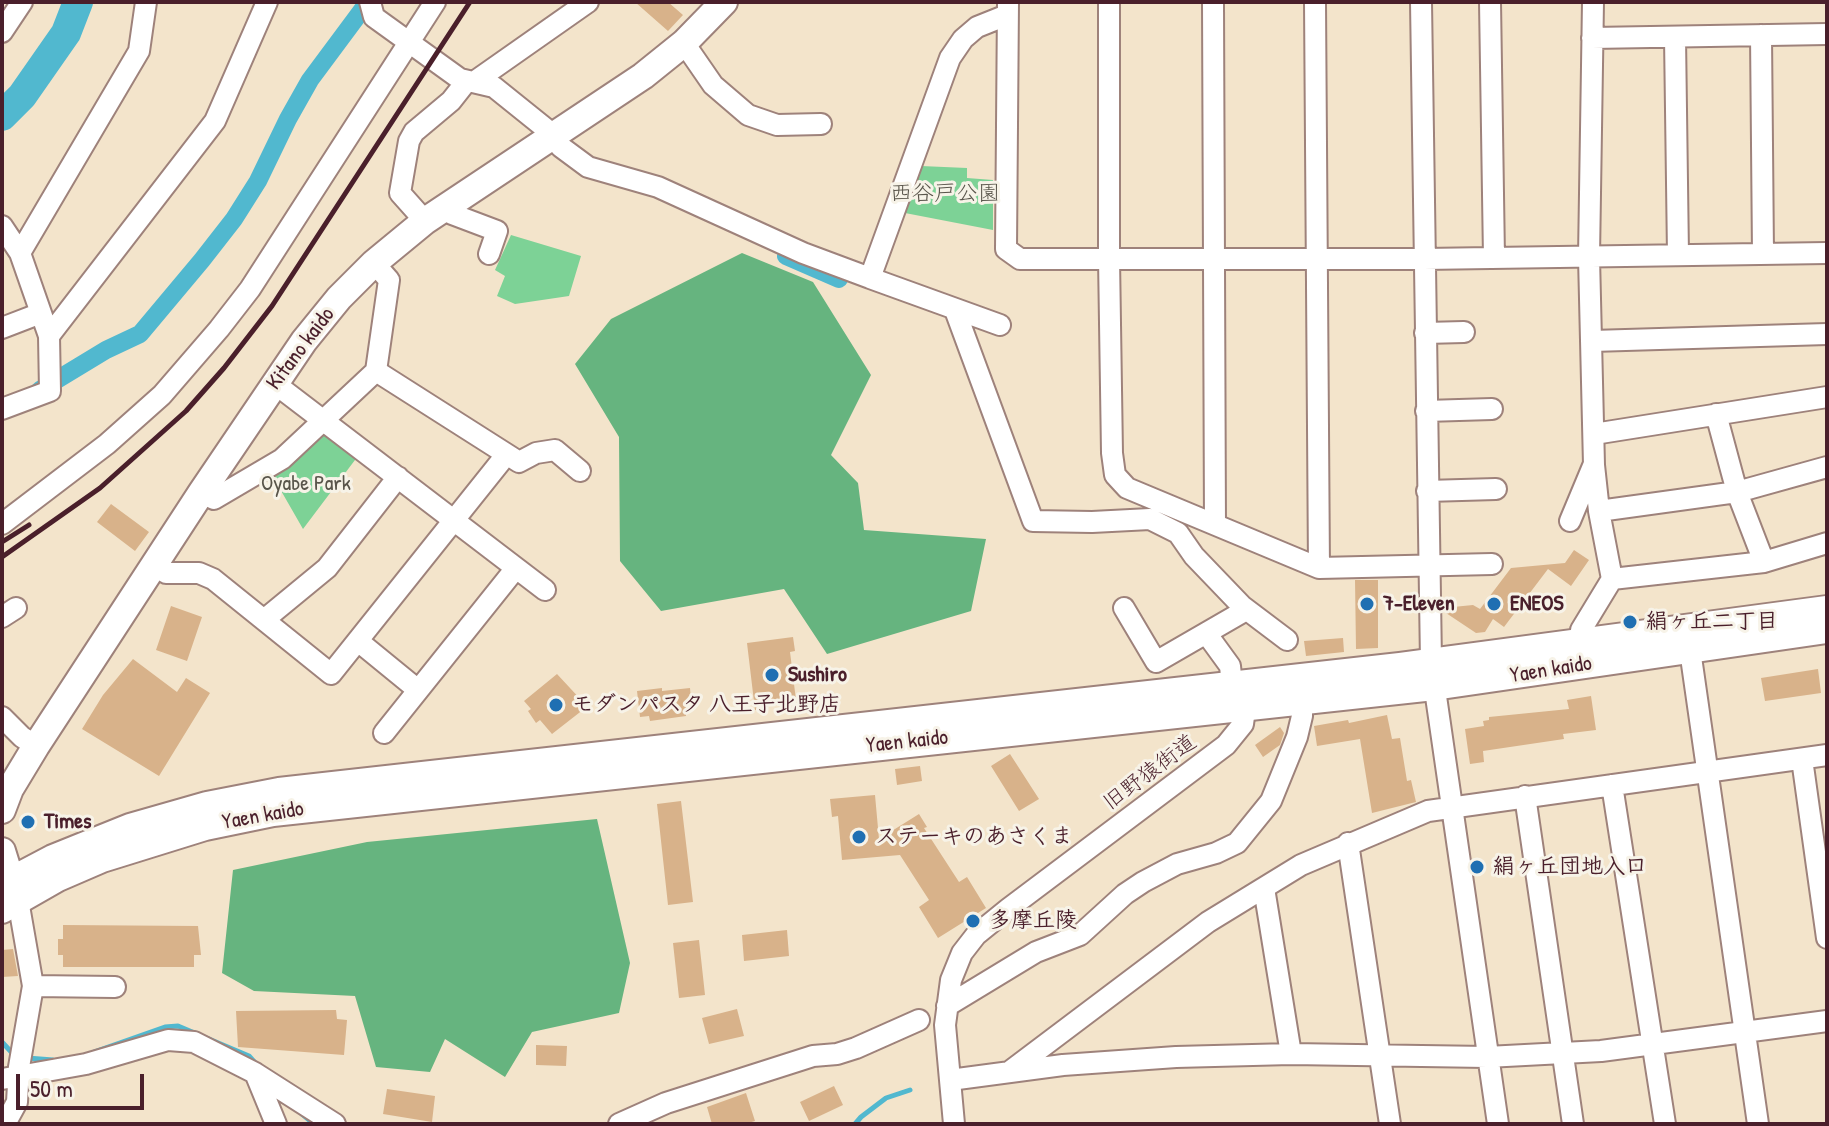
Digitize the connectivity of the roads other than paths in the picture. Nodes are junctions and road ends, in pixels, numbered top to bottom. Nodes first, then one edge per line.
1 (22, 2) edge
2 (146, 2) edge
3 (267, 2) edge
4 (370, 2) edge
5 (435, 2) edge
6 (588, 2) edge
7 (724, 2) edge
8 (1109, 2) edge
9 (1213, 2) edge
10 (1315, 2) edge
11 (1421, 2) edge
12 (1490, 2) edge
13 (1593, 2) edge
14 (1008, 8) edge
15 (2, 32) edge
16 (1827, 34) edge
17 (1761, 35) junction
18 (1675, 37) junction
19 (1592, 38) junction
20 (410, 42) junction
21 (684, 43) junction
22 (470, 82) junction
23 (821, 124) dead end
24 (553, 137) junction
25 (434, 215) junction
26 (2, 226) edge
27 (20, 253) junction
28 (1827, 253) edge
29 (489, 254) dead end
30 (1763, 254) junction
31 (1678, 255) junction
32 (1589, 257) junction
33 (1109, 258) junction
34 (1315, 258) junction
35 (1494, 258) junction
36 (1424, 259) junction
37 (1216, 260) junction
38 (374, 263) junction
39 (870, 278) junction
40 (955, 310) junction
41 (41, 313) junction
42 (1000, 325) dead end
43 (2, 328) edge
44 (1464, 332) dead end
45 (1425, 333) junction
46 (1827, 334) edge
47 (49, 336) junction
48 (1592, 341) junction
49 (376, 371) junction
50 (274, 383) junction
51 (1827, 397) edge
52 (2, 409) edge
53 (1492, 409) dead end
54 (1426, 411) junction
55 (1716, 414) junction
56 (325, 421) junction
57 (1594, 434) junction
58 (506, 455) junction
59 (1594, 465) junction
60 (1827, 467) edge
61 (580, 471) dead end
62 (398, 477) junction
63 (1496, 489) dead end
64 (1427, 491) junction
65 (1737, 492) junction
66 (201, 493) junction
67 (1599, 511) junction
68 (454, 521) junction
69 (1570, 521) dead end
70 (2, 524) edge
71 (1215, 524) junction
72 (1827, 543) edge
73 (1764, 562) junction
74 (1492, 564) dead end
75 (155, 565) junction
76 (1428, 566) junction
77 (516, 568) junction
78 (1319, 568) junction
79 (1612, 579) junction
80 (545, 590) dead end
81 (1124, 608) dead end
82 (1827, 609) edge
83 (1246, 610) junction
84 (265, 619) junction
85 (1827, 630) edge
86 (1206, 633) junction
87 (1287, 640) dead end
88 (358, 641) junction
89 (1581, 643) junction
90 (1690, 650) junction
91 (1432, 675) junction
92 (418, 690) junction
93 (1242, 693) junction
94 (1302, 702) junction
95 (2, 717) edge
96 (384, 733) dead end
97 (36, 746) junction
98 (1827, 755) edge
99 (1802, 759) junction
100 (1706, 772) junction
101 (1612, 785) junction
102 (1525, 796) junction
103 (1451, 807) junction
104 (2, 810) edge
105 (1348, 843) junction
106 (2, 851) edge
107 (1264, 888) junction
108 (8, 894) edge
109 (1827, 938) edge
110 (33, 986) junction
111 (115, 987) dead end
112 (947, 1006) junction
113 (919, 1020) dead end
114 (1827, 1021) edge
115 (1744, 1031) junction
116 (1654, 1044) junction
117 (1563, 1053) junction
118 (1291, 1054) junction
119 (1380, 1057) junction
120 (1487, 1057) junction
121 (1009, 1072) junction
122 (13, 1074) edge
123 (257, 1074) junction
124 (950, 1080) junction
125 (5, 1124) edge
126 (276, 1124) edge
127 (335, 1124) edge
128 (619, 1124) edge
129 (954, 1124) edge
130 (1390, 1124) edge
131 (1498, 1124) edge
132 (1573, 1124) edge
133 (1665, 1124) edge
134 (1758, 1124) edge

1 - 15 street
2 - 27 street
3 - 47 street
4 - 20 street
5 - 20 street
6 - 22 street
7 - 21 main road, Kitano kaido
8 - 33 street
9 - 37 street
10 - 34 street
11 - 36 street
12 - 35 street
13 - 19 street
14 - 33 street
14 - 39 street
16 - 17 street
17 - 18 street
17 - 30 street
18 - 19 street
18 - 31 street
19 - 32 street
20 - 22 street
20 - 70 street
21 - 23 street
21 - 24 main road, Kitano kaido
22 - 24 street
22 - 25 street
24 - 25 main road, Kitano kaido
24 - 39 street
25 - 29 street
25 - 38 main road, Kitano kaido
26 - 27 street
27 - 41 street
28 - 30 street
30 - 31 street
31 - 32 street
32 - 35 street
32 - 48 street
33 - 37 street
33 - 71 street
34 - 36 street
34 - 37 street
34 - 78 street
35 - 36 street
36 - 45 street
37 - 71 street
38 - 49 street
38 - 50 main road, Kitano kaido
39 - 40 street
40 - 42 street
40 - 83 street
41 - 43 street
41 - 47 street
44 - 45 street
45 - 54 street
46 - 48 street
47 - 52 street
48 - 57 street
49 - 56 street
49 - 58 street
50 - 56 street
50 - 66 main road, Kitano kaido
51 - 55 street
53 - 54 street
54 - 64 street
55 - 57 street
55 - 65 street
56 - 62 street
56 - 66 street
57 - 59 street
58 - 61 street
58 - 68 street
59 - 67 street
59 - 69 street
60 - 65 street
62 - 68 street
62 - 84 street
63 - 64 street
64 - 76 street
65 - 67 street
65 - 73 street
66 - 75 main road, Kitano kaido
67 - 79 street
68 - 77 street
68 - 88 street
71 - 78 street
72 - 73 street
73 - 79 street
74 - 76 street
75 - 84 street
75 - 97 main road, Kitano kaido
76 - 78 street
76 - 91 street
77 - 80 street
77 - 92 street
79 - 89 street
81 - 86 street
82 - 89 main road, Yaen kaido
83 - 86 street
83 - 87 street
84 - 88 street
85 - 90 main road, Yaen kaido
86 - 93 street
88 - 92 street
89 - 91 main road, Yaen kaido
90 - 91 main road, Yaen kaido
90 - 100 street
91 - 93 main road, Yaen kaido
91 - 94 main road, Yaen kaido
91 - 103 street
92 - 96 street
93 - 94 main road, Yaen kaido
93 - 108 main road, Yaen kaido
93 - 112 street, 旧野猿街道
94 - 112 street
95 - 97 street
97 - 104 main road, Kitano kaido
98 - 99 street
99 - 100 street
99 - 109 street
100 - 101 street
100 - 115 street
101 - 102 street
101 - 116 street
102 - 103 street
102 - 117 street
103 - 105 street
103 - 120 street
105 - 107 street
105 - 119 street
106 - 108 main road
107 - 118 street
107 - 121 street
108 - 110 street
110 - 111 street
110 - 122 street
112 - 124 street, 旧野猿街道
113 - 128 street
114 - 115 street
115 - 116 street
115 - 134 street
116 - 117 street
116 - 133 street
117 - 120 street
117 - 132 street
118 - 119 street
118 - 121 street
119 - 120 street
119 - 130 street
120 - 131 street
121 - 124 street
122 - 123 street
122 - 125 street
123 - 126 street
123 - 127 street
124 - 129 street, 旧野猿街道

